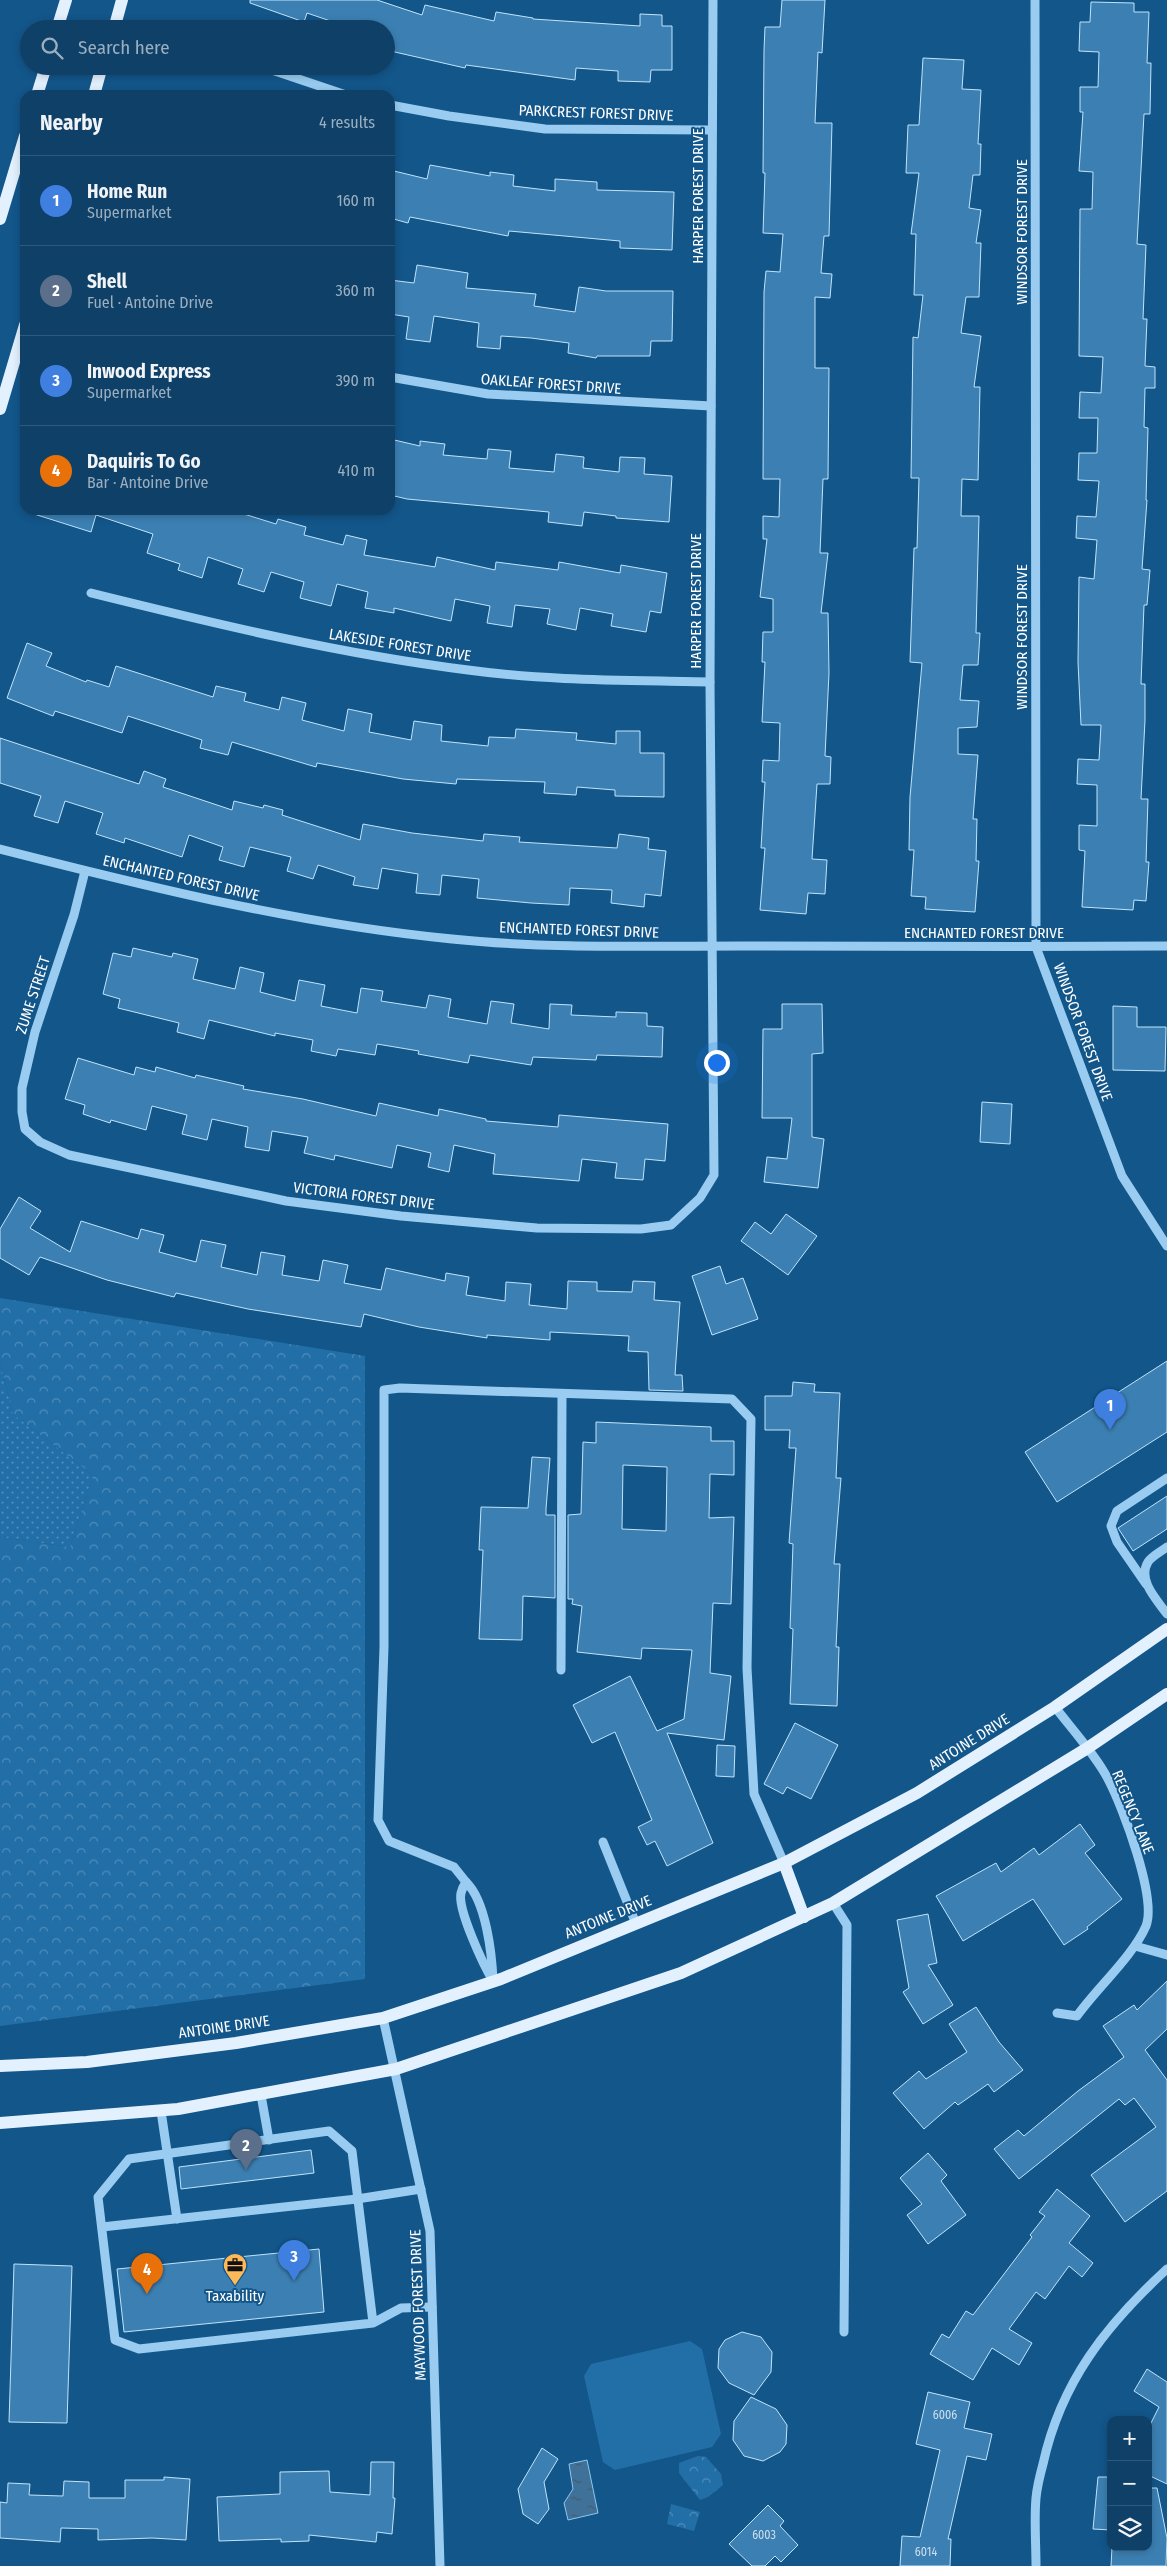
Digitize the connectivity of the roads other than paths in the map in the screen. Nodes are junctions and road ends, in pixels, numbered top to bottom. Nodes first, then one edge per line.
1 (66, 0) edge
2 (122, 0) edge
3 (713, 0) edge
4 (1035, 0) edge
5 (60, 20) edge
6 (116, 20) edge
7 (43, 75) edge
8 (100, 75) edge
9 (287, 75) edge
10 (39, 90) edge
11 (95, 90) edge
12 (331, 90) edge
13 (395, 106) edge
14 (712, 130) junction
15 (20, 153) edge
16 (0, 219) edge
17 (20, 342) edge
18 (395, 379) edge
19 (711, 406) junction
20 (0, 409) edge
21 (91, 593) dead end
22 (710, 682) junction
23 (0, 849) edge
24 (85, 871) junction
25 (711, 946) junction
26 (1167, 946) edge
27 (1036, 947) junction
28 (25, 1129) joint
29 (700, 1198) joint
30 (1167, 1246) edge
31 (562, 1394) junction
32 (1167, 1478) edge
33 (1167, 1547) edge
34 (1146, 1584) junction
35 (1167, 1614) edge
36 (1167, 1629) edge
37 (561, 1670) dead end
38 (1167, 1694) edge
39 (1055, 1707) junction
40 (1086, 1749) junction
41 (603, 1842) dead end
42 (784, 1863) junction
43 (466, 1882) junction
44 (833, 1903) junction
45 (804, 1917) junction
46 (636, 1924) junction
47 (1135, 1946) junction
48 (1167, 1955) edge
49 (493, 1981) junction
50 (1057, 2013) dead end
51 (384, 2018) junction
52 (0, 2066) edge
53 (396, 2069) junction
54 (261, 2095) junction
55 (161, 2111) junction
56 (0, 2123) edge
57 (270, 2140) junction
58 (168, 2155) junction
59 (421, 2189) junction
60 (357, 2199) junction
61 (176, 2219) junction
62 (102, 2228) junction
63 (1167, 2269) edge
64 (432, 2307) junction
65 (373, 2323) junction
66 (844, 2332) dead end
67 (440, 2566) edge
68 (1036, 2566) edge

1 - 5 main road
2 - 6 main road
3 - 14 street, HARPER FOREST DRIVE
4 - 27 street, WINDSOR FOREST DRIVE
7 - 10 main road
8 - 11 main road
9 - 12 street
13 - 14 street, PARKCREST FOREST DRIVE
14 - 19 street, HARPER FOREST DRIVE
15 - 16 main road
17 - 20 main road
18 - 19 street, OAKLEAF FOREST DRIVE
19 - 22 street, HARPER FOREST DRIVE
21 - 22 street, LAKESIDE FOREST DRIVE
22 - 25 street, HARPER FOREST DRIVE
23 - 24 street, ENCHANTED FOREST DRIVE
24 - 25 street, ENCHANTED FOREST DRIVE
24 - 28 street, ZUME STREET
25 - 27 street, ENCHANTED FOREST DRIVE
25 - 29 street, HARPER FOREST DRIVE
26 - 27 street, ENCHANTED FOREST DRIVE
27 - 30 street, WINDSOR FOREST DRIVE
28 - 29 street, VICTORIA FOREST DRIVE
31 - 37 street
31 - 42 street
31 - 43 street
32 - 34 street
33 - 34 street
34 - 35 street
36 - 39 main road, ANTOINE DRIVE
38 - 40 main road
39 - 40 street, REGENCY LANE
39 - 42 main road, ANTOINE DRIVE
40 - 44 main road
40 - 47 street, REGENCY LANE
41 - 46 street
42 - 45 main road
42 - 46 main road, ANTOINE DRIVE
43 - 49 street
43 - 49 street
44 - 45 main road
44 - 66 street
45 - 53 main road
46 - 49 main road, ANTOINE DRIVE
47 - 48 street
47 - 50 street, REGENCY LANE
49 - 51 main road, ANTOINE DRIVE
51 - 52 main road, ANTOINE DRIVE
51 - 53 street, MAYWOOD FOREST DRIVE
53 - 54 main road
53 - 59 street, MAYWOOD FOREST DRIVE
54 - 55 main road
54 - 57 street
55 - 56 main road
55 - 58 street
57 - 58 street
57 - 60 street
58 - 61 street
58 - 62 street
59 - 60 street
59 - 64 street, MAYWOOD FOREST DRIVE
60 - 61 street
60 - 65 street
61 - 62 street
62 - 65 street
63 - 68 street
64 - 65 street
64 - 67 street, MAYWOOD FOREST DRIVE

